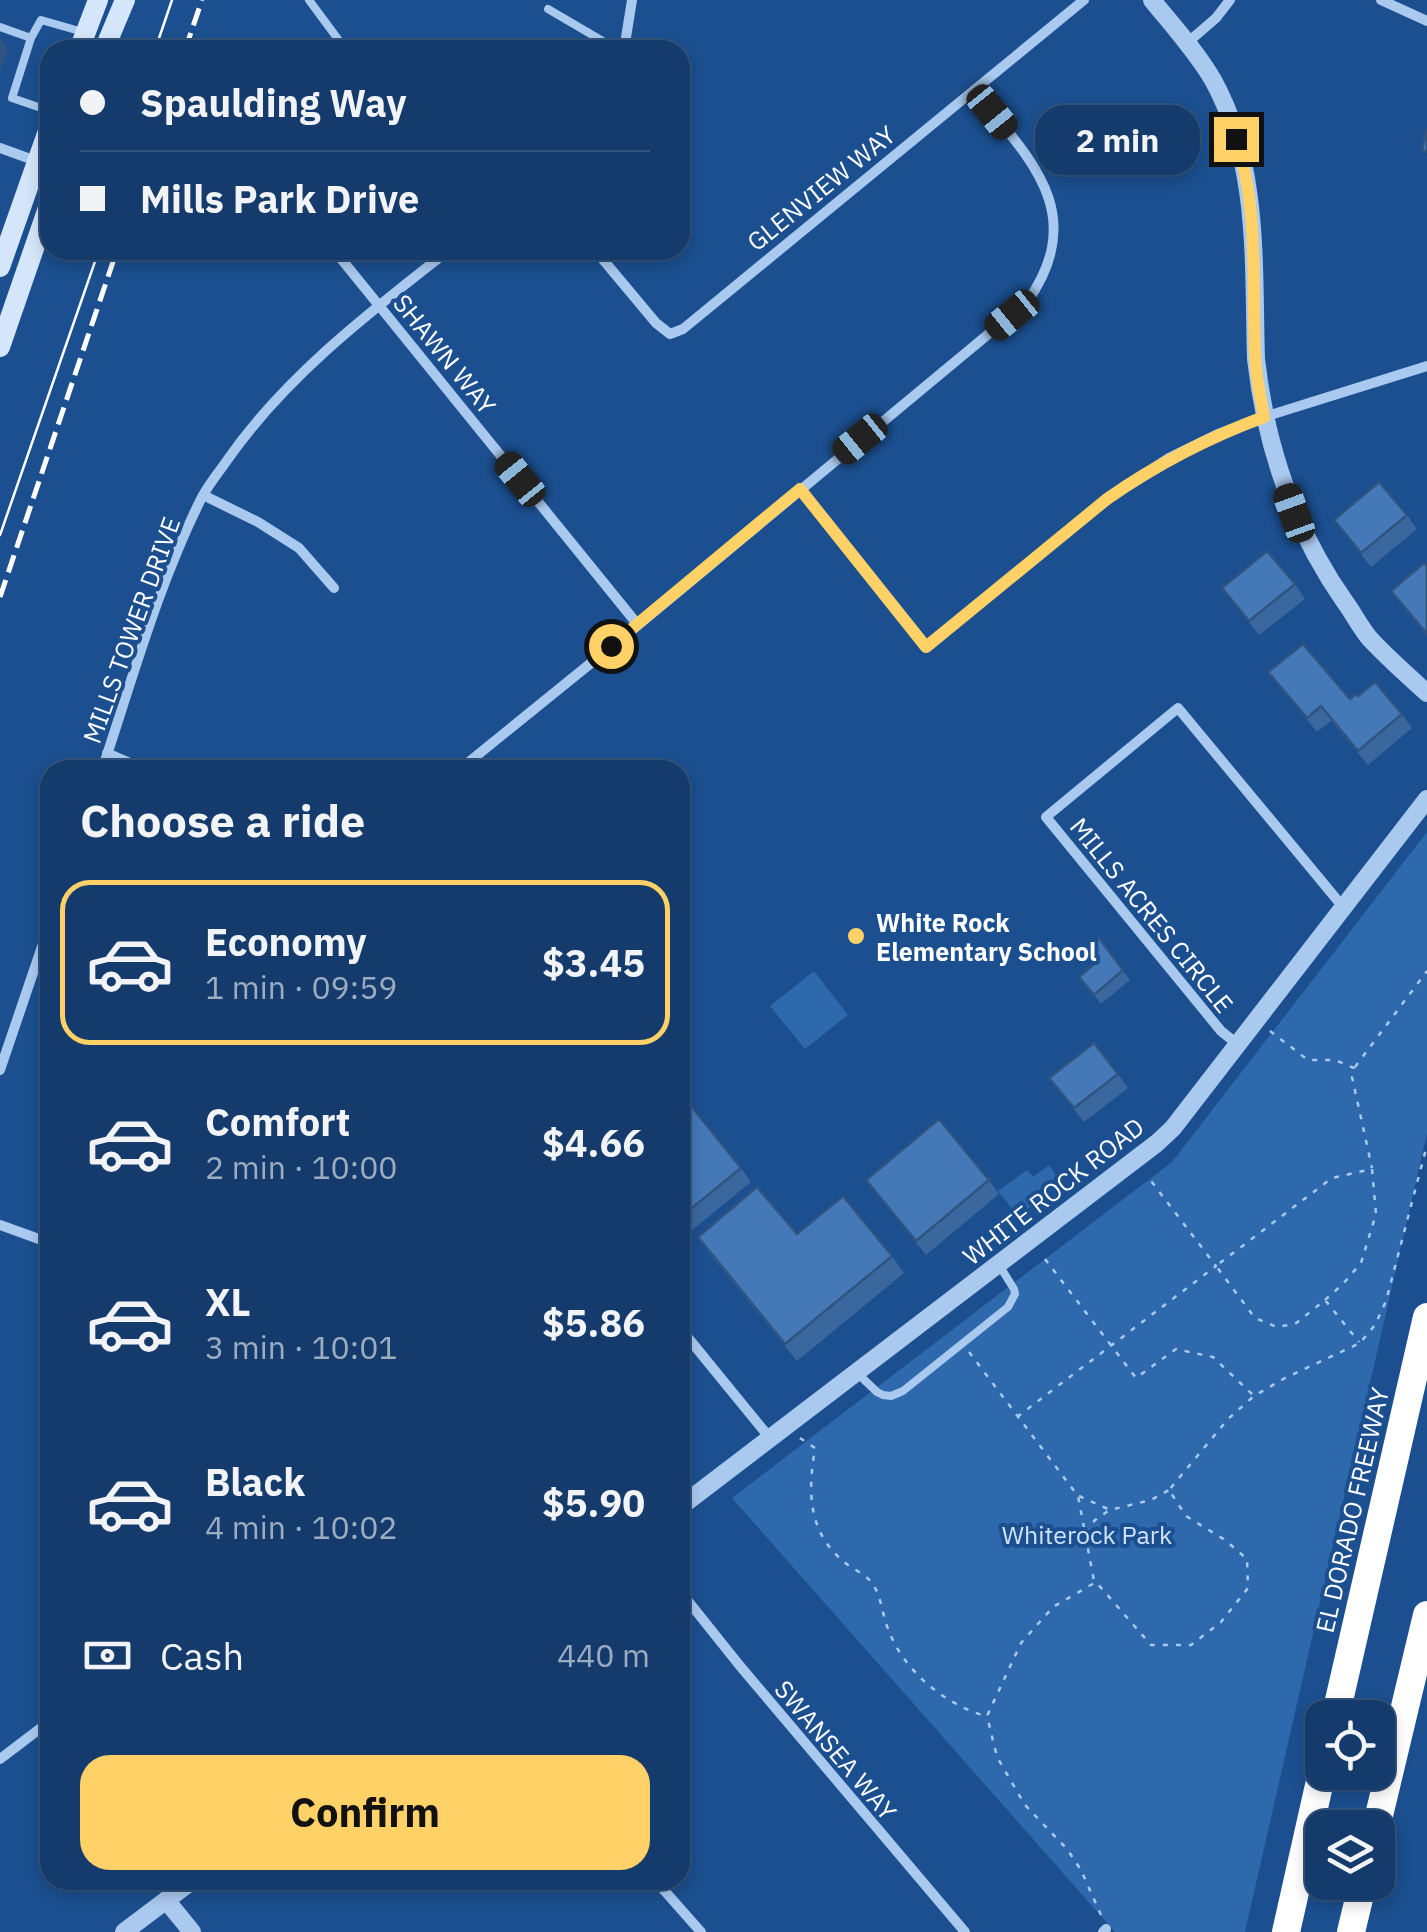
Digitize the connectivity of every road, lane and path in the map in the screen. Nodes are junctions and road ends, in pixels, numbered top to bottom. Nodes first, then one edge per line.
1 (98, 0) edge
2 (125, 0) edge
3 (309, 0) edge
4 (632, 0) edge
5 (1084, 0) edge
6 (1152, 0) edge
7 (1230, 0) edge
8 (1380, 0) edge
9 (548, 9) dead end
10 (1427, 22) edge
11 (0, 27) edge
12 (31, 38) junction
13 (78, 40) edge
14 (83, 40) edge
15 (108, 40) edge
16 (339, 40) edge
17 (603, 40) edge
18 (623, 40) edge
19 (1186, 42) junction
20 (974, 90) junction
21 (40, 108) edge
22 (0, 148) edge
23 (40, 163) edge
24 (40, 171) edge
25 (40, 231) edge
26 (343, 260) edge
27 (436, 260) edge
28 (603, 260) edge
29 (0, 266) edge
30 (380, 304) junction
31 (0, 347) edge
32 (1427, 366) edge
33 (1264, 417) junction
34 (800, 489) junction
35 (203, 495) junction
36 (334, 588) dead end
37 (638, 625) junction
38 (1427, 693) edge
39 (107, 754) junction
40 (105, 760) edge
41 (122, 760) edge
42 (471, 760) edge
43 (1427, 799) edge
44 (1343, 908) junction
45 (40, 965) edge
46 (1427, 970) edge
47 (1270, 1030) dead end
48 (1236, 1044) junction
49 (1354, 1068) junction
50 (0, 1070) edge
51 (1427, 1145) edge
52 (1372, 1169) junction
53 (1148, 1177) dead end
54 (0, 1225) edge
55 (40, 1239) edge
56 (1045, 1259) dead end
57 (998, 1265) junction
58 (1216, 1266) junction
59 (1325, 1300) junction
60 (1427, 1317) edge
61 (690, 1340) edge
62 (1360, 1343) junction
63 (1111, 1347) junction
64 (969, 1352) dead end
65 (856, 1372) junction
66 (1254, 1396) junction
67 (1018, 1417) junction
68 (769, 1438) junction
69 (803, 1440) dead end
70 (1169, 1490) junction
71 (1078, 1496) junction
72 (690, 1499) edge
73 (1110, 1510) junction
74 (1086, 1534) junction
75 (1094, 1582) junction
76 (690, 1604) edge
77 (1427, 1615) edge
78 (1339, 1700) edge
79 (987, 1716) junction
80 (40, 1729) edge
81 (0, 1759) edge
82 (1318, 1790) edge
83 (1380, 1810) edge
84 (180, 1890) edge
85 (664, 1890) edge
86 (166, 1900) junction
87 (1359, 1900) edge
88 (961, 1931) edge
89 (1104, 1931) edge
90 (124, 1932) edge
91 (192, 1932) edge
92 (702, 1932) edge
93 (1286, 1932) edge
94 (1352, 1932) edge

1 - 14 main road
2 - 15 main road
3 - 16 lane
4 - 18 street
5 - 20 street, GLENVIEW WAY
6 - 19 street
7 - 19 street
8 - 10 street
9 - 17 lane
11 - 12 lane
12 - 13 lane
12 - 21 lane
19 - 33 street
20 - 28 street, GLENVIEW WAY
20 - 34 street
22 - 23 street
24 - 29 main road
25 - 31 main road
26 - 30 street, SHAWN WAY
27 - 30 street, MILLS TOWER DRIVE
30 - 35 street, MILLS TOWER DRIVE
30 - 37 street, SHAWN WAY
32 - 33 street
33 - 34 street
33 - 38 street
34 - 37 street
35 - 36 street
35 - 39 street, MILLS TOWER DRIVE
37 - 42 street
39 - 40 street, MILLS TOWER DRIVE
39 - 41 street
43 - 44 street, WHITE ROCK ROAD
44 - 48 street, WHITE ROCK ROAD
44 - 48 street, MILLS ACRES CIRCLE
45 - 50 street
46 - 49 path
47 - 49 path
48 - 57 street, WHITE ROCK ROAD
49 - 52 path
51 - 62 path
52 - 58 path
52 - 59 path
53 - 58 path
54 - 55 street
56 - 63 path
57 - 65 street, WHITE ROCK ROAD
57 - 65 lane
58 - 59 path
58 - 63 path
59 - 62 path
60 - 78 highway, EL DORADO FREEWAY
61 - 68 street
62 - 66 path
63 - 66 path
63 - 67 path
64 - 67 path
65 - 68 street, WHITE ROCK ROAD
66 - 70 path
67 - 71 path
68 - 72 street, WHITE ROCK ROAD
69 - 79 path
70 - 73 path
70 - 75 path
71 - 73 path
71 - 74 path
73 - 74 path
74 - 75 path
75 - 79 path
76 - 88 street, SWANSEA WAY
77 - 83 highway
79 - 89 path
80 - 81 street
82 - 93 highway
84 - 86 street
85 - 92 street
86 - 90 street
86 - 91 street
87 - 94 highway

